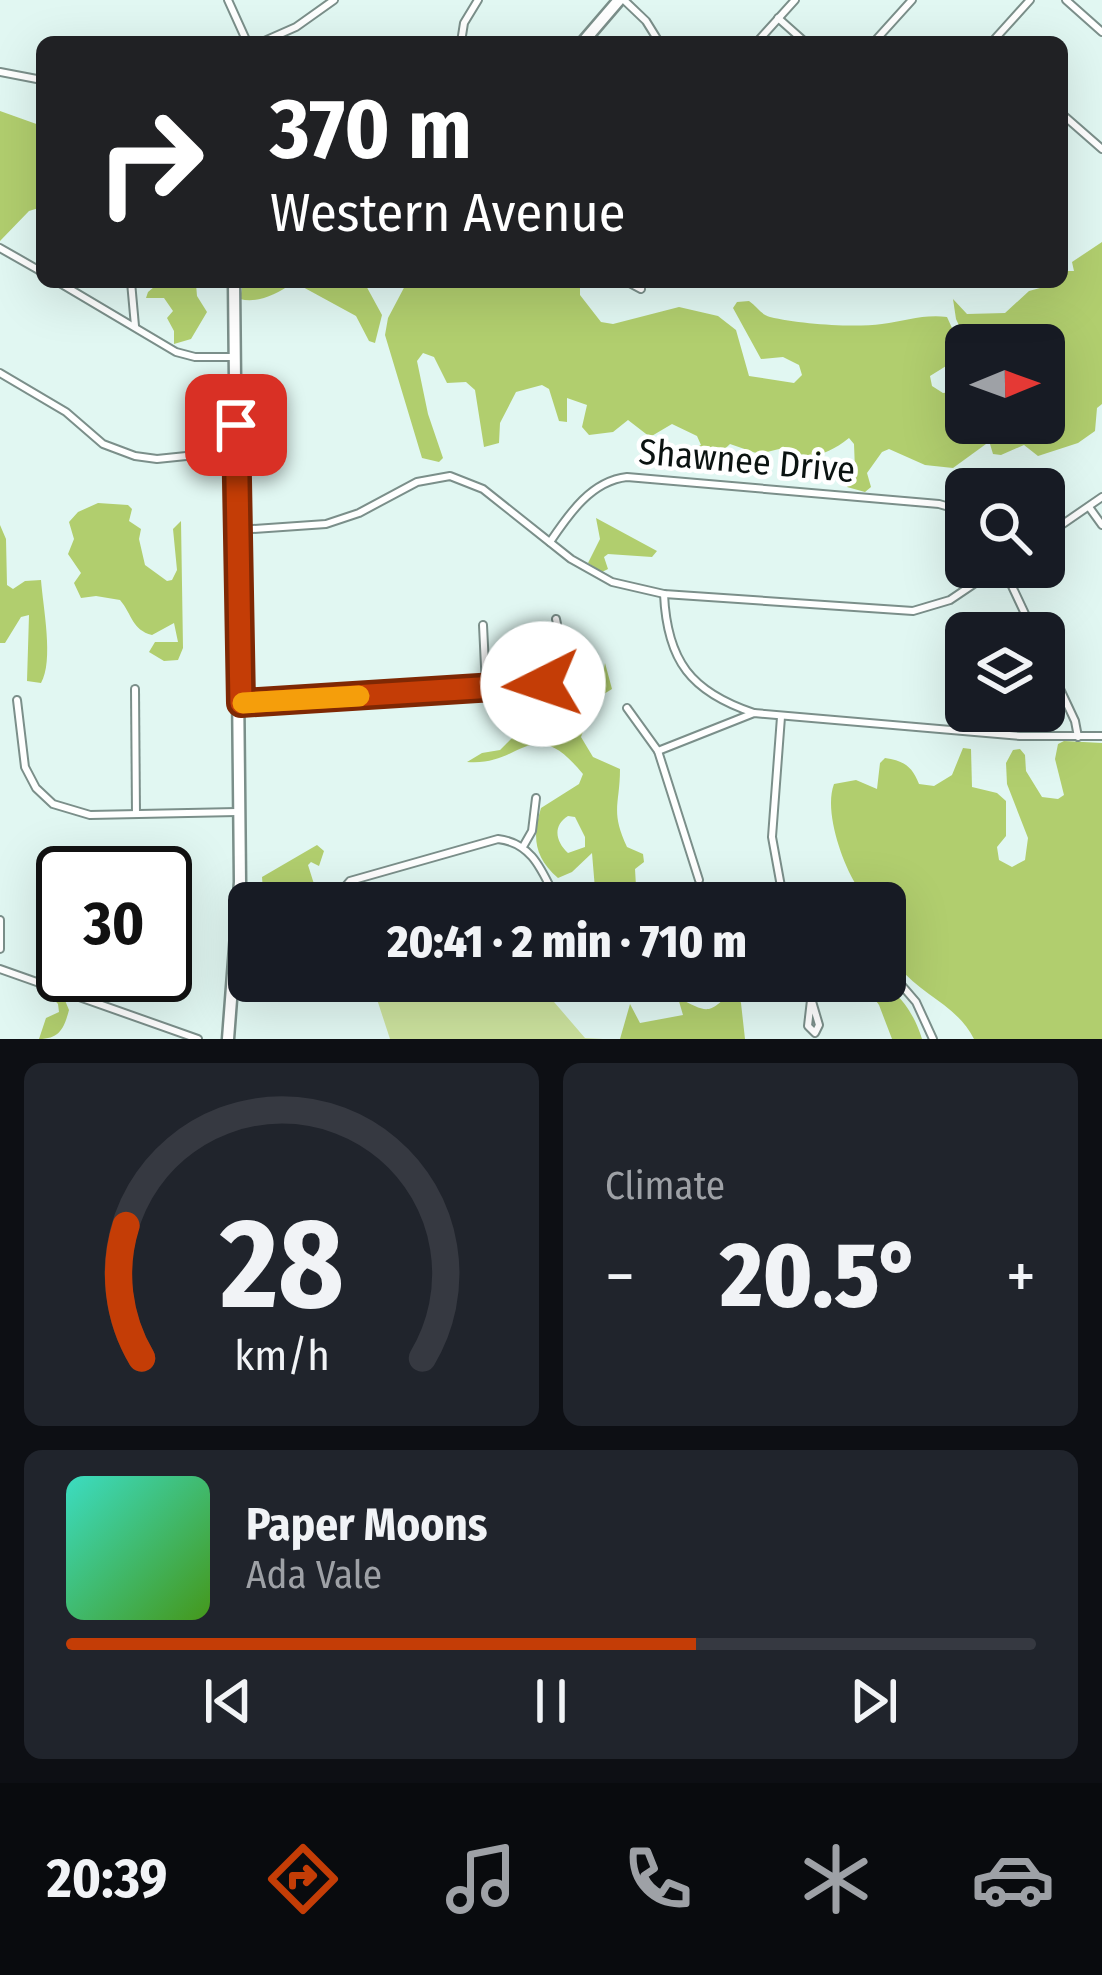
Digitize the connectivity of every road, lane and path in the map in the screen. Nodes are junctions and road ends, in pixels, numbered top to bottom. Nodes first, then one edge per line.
1 (228, 0) edge
2 (334, 0) edge
3 (478, 0) edge
4 (622, 0) edge
5 (795, 0) edge
6 (912, 0) edge
7 (1030, 0) edge
8 (1066, 0) edge
9 (778, 18) junction
10 (1102, 32) edge
11 (244, 36) edge
12 (276, 36) edge
13 (461, 36) edge
14 (589, 36) edge
15 (655, 36) edge
16 (762, 36) edge
17 (798, 36) edge
18 (879, 36) edge
19 (997, 36) edge
20 (0, 72) edge
21 (36, 79) edge
22 (1068, 118) edge
23 (1102, 148) edge
24 (0, 248) edge
25 (36, 269) edge
26 (68, 288) edge
27 (131, 288) edge
28 (234, 288) edge
29 (134, 327) junction
30 (234, 358) junction
31 (0, 373) edge
32 (237, 451) junction
33 (1102, 497) edge
34 (945, 506) edge
35 (1089, 507) junction
36 (1065, 523) edge
37 (1102, 525) edge
38 (239, 530) junction
39 (550, 542) junction
40 (969, 588) edge
41 (664, 594) junction
42 (556, 619) dead end
43 (483, 625) dead end
44 (486, 688) junction
45 (135, 689) dead end
46 (17, 700) dead end
47 (1065, 700) edge
48 (241, 703) junction
49 (627, 708) dead end
50 (754, 713) junction
51 (782, 717) junction
52 (1078, 736) junction
53 (1102, 736) edge
54 (658, 751) junction
55 (536, 798) dead end
56 (241, 812) junction
57 (136, 814) junction
58 (523, 846) junction
59 (699, 880) dead end
60 (240, 882) edge
61 (350, 882) edge
62 (548, 882) edge
63 (780, 882) edge
64 (0, 920) edge
65 (0, 949) edge
66 (0, 969) edge
67 (906, 990) edge
68 (230, 1002) edge
69 (198, 1039) edge
70 (228, 1039) edge
71 (933, 1039) edge

1 - 11 street
2 - 12 street
3 - 13 street
4 - 14 main road
4 - 15 street
5 - 9 street
6 - 18 street
7 - 19 street
8 - 10 street
9 - 16 street
9 - 17 street
20 - 21 street
22 - 23 street
24 - 25 street
26 - 29 street
27 - 29 street
28 - 30 main road
29 - 30 street
30 - 32 main road
31 - 32 street
32 - 38 main road
33 - 35 street
34 - 39 street, Shawnee Drive
35 - 36 street
35 - 37 street
38 - 39 street
38 - 48 main road
39 - 41 street
40 - 41 street
41 - 50 street
42 - 44 street
43 - 44 street
44 - 48 street
45 - 57 street
46 - 57 street
47 - 52 street
48 - 56 main road
49 - 54 street
50 - 51 street
50 - 54 street
51 - 52 street
51 - 63 street
52 - 53 street
54 - 59 street
55 - 58 street
56 - 57 street
56 - 60 main road
58 - 61 street
58 - 62 street
64 - 65 street
66 - 69 street
67 - 71 street
68 - 70 main road

